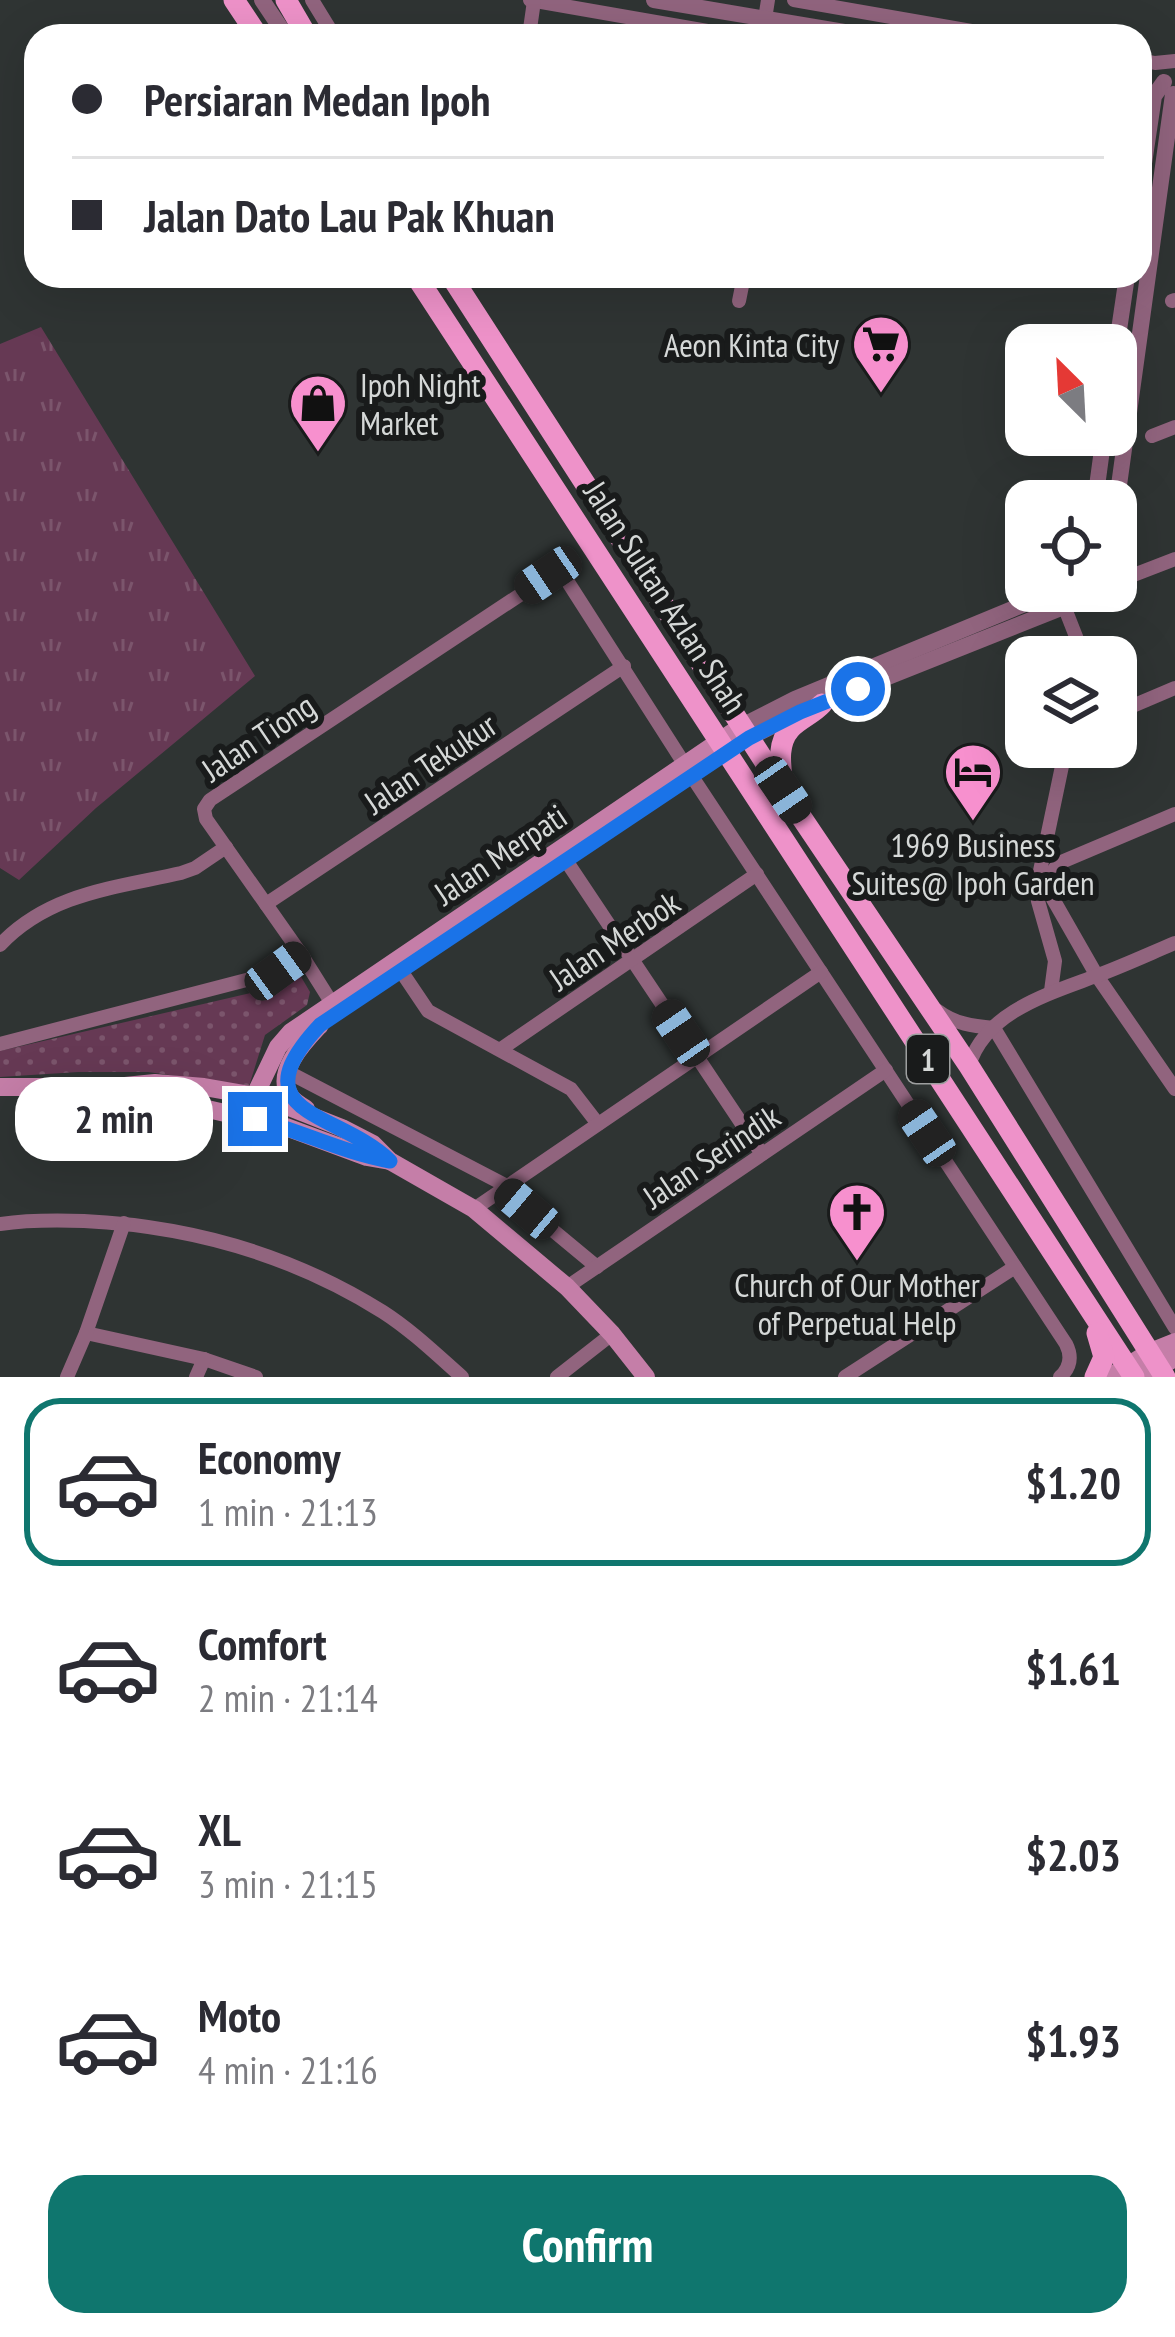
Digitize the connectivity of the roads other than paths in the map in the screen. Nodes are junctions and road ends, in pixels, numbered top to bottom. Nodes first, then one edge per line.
1 (532, 0) edge
2 (794, 0) edge
3 (663, 2) edge
4 (641, 24) edge
5 (752, 24) edge
6 (931, 24) edge
7 (1163, 90) edge
8 (1172, 122) edge
9 (1152, 138) edge
10 (1152, 256) edge
11 (424, 288) edge
12 (460, 288) edge
13 (742, 288) edge
14 (1125, 288) edge
15 (1147, 288) edge
16 (739, 301) dead end
17 (1120, 324) edge
18 (1175, 427) edge
19 (1152, 436) dead end
20 (1119, 480) edge
21 (1175, 559) edge
22 (1137, 574) edge
23 (1026, 612) edge
24 (1031, 612) edge
25 (624, 666) junction
26 (1172, 689) edge
27 (822, 704) junction
28 (1137, 704) edge
29 (1175, 706) edge
30 (746, 732) junction
31 (724, 746) junction
32 (1062, 768) edge
33 (688, 770) junction
34 (783, 790) junction
35 (1175, 814) edge
36 (226, 847) junction
37 (562, 855) junction
38 (757, 874) junction
39 (266, 904) junction
40 (1175, 943) edge
41 (0, 945) edge
42 (301, 955) junction
43 (632, 960) junction
44 (398, 966) junction
45 (821, 972) junction
46 (1097, 976) junction
47 (1051, 991) junction
48 (927, 1003) junction
49 (335, 1009) junction
50 (320, 1025) junction
51 (994, 1028) junction
52 (0, 1044) edge
53 (501, 1049) junction
54 (697, 1056) junction
55 (969, 1066) junction
56 (886, 1070) junction
57 (288, 1072) junction
58 (1170, 1072) edge
59 (0, 1087) edge
60 (116, 1087) junction
61 (1175, 1089) edge
62 (155, 1098) junction
63 (260, 1099) junction
64 (313, 1115) junction
65 (598, 1124) junction
66 (350, 1151) junction
67 (763, 1154) junction
68 (390, 1161) junction
69 (505, 1188) junction
70 (475, 1209) junction
71 (124, 1223) junction
72 (0, 1224) edge
73 (597, 1267) junction
74 (1016, 1267) junction
75 (567, 1287) junction
76 (1081, 1295) junction
77 (1175, 1328) edge
78 (86, 1333) junction
79 (612, 1334) junction
80 (1175, 1342) edge
81 (204, 1359) junction
82 (1144, 1369) edge
83 (67, 1377) edge
84 (196, 1377) edge
85 (256, 1377) edge
86 (461, 1377) edge
87 (557, 1377) edge
88 (646, 1377) edge
89 (845, 1377) edge
90 (1060, 1377) edge
91 (1095, 1377) edge

1 - 4 street
2 - 6 street
3 - 5 street
7 - 8 street
7 - 9 street
8 - 10 street
11 - 31 main road, Jalan Sultan Azlan Shah / 1
12 - 30 main road, Jalan Sultan Azlan Shah / 1
13 - 16 street
14 - 17 street
15 - 20 street
18 - 19 street
21 - 22 street
23 - 30 street
24 - 27 street
25 - 33 street
25 - 36 street, Jalan Tiong
25 - 39 street, Jalan Tekukur
26 - 28 street
26 - 29 street
27 - 30 street
27 - 34 main road
30 - 31 main road, Jalan Merpati
30 - 34 main road, Jalan Sultan Azlan Shah / 1
31 - 33 main road, Jalan Merpati
31 - 76 main road, Jalan Sultan Azlan Shah / 1
32 - 47 street
33 - 37 main road, Jalan Merpati
33 - 38 street
34 - 48 main road, Jalan Sultan Azlan Shah / 1
35 - 46 street
36 - 39 street, Jalan Tiong
36 - 41 street
37 - 43 street
37 - 44 main road, Jalan Merpati
38 - 43 street, Jalan Merbok
38 - 45 street
39 - 42 street, Jalan Tiong
40 - 46 street
42 - 49 street, Jalan Tiong
42 - 52 street
43 - 53 street, Jalan Merbok
43 - 54 street
44 - 49 main road, Jalan Merpati
44 - 53 street
45 - 54 street
45 - 56 street
46 - 47 street
46 - 58 street
47 - 51 street
48 - 51 street
48 - 55 main road, Jalan Sultan Azlan Shah / 1
49 - 50 main road, Jalan Merpati
49 - 63 main road, Jalan Merpati
50 - 57 main road
50 - 63 main road, Jalan Merpati
51 - 55 street
51 - 77 street
53 - 65 street
54 - 65 street
54 - 67 street
55 - 82 main road, Jalan Sultan Azlan Shah / 1
56 - 67 street, Jalan Serindik
56 - 74 street
57 - 64 main road
57 - 69 street
58 - 61 street
59 - 60 main road
60 - 62 main road
60 - 63 main road
62 - 63 main road
62 - 66 main road
63 - 64 main road
63 - 66 main road
64 - 68 main road
65 - 69 street
66 - 68 main road
67 - 73 street, Jalan Serindik
68 - 70 main road
69 - 70 street
69 - 73 street
70 - 75 main road
71 - 72 street
71 - 78 street
71 - 86 street
73 - 75 street, Jalan Serindik
74 - 89 street
74 - 90 street
75 - 79 main road
76 - 82 main road, Jalan Sultan Azlan Shah / 1
76 - 91 main road
78 - 81 street
78 - 83 street
79 - 87 street
79 - 88 main road
80 - 82 main road
81 - 84 street
81 - 85 street

